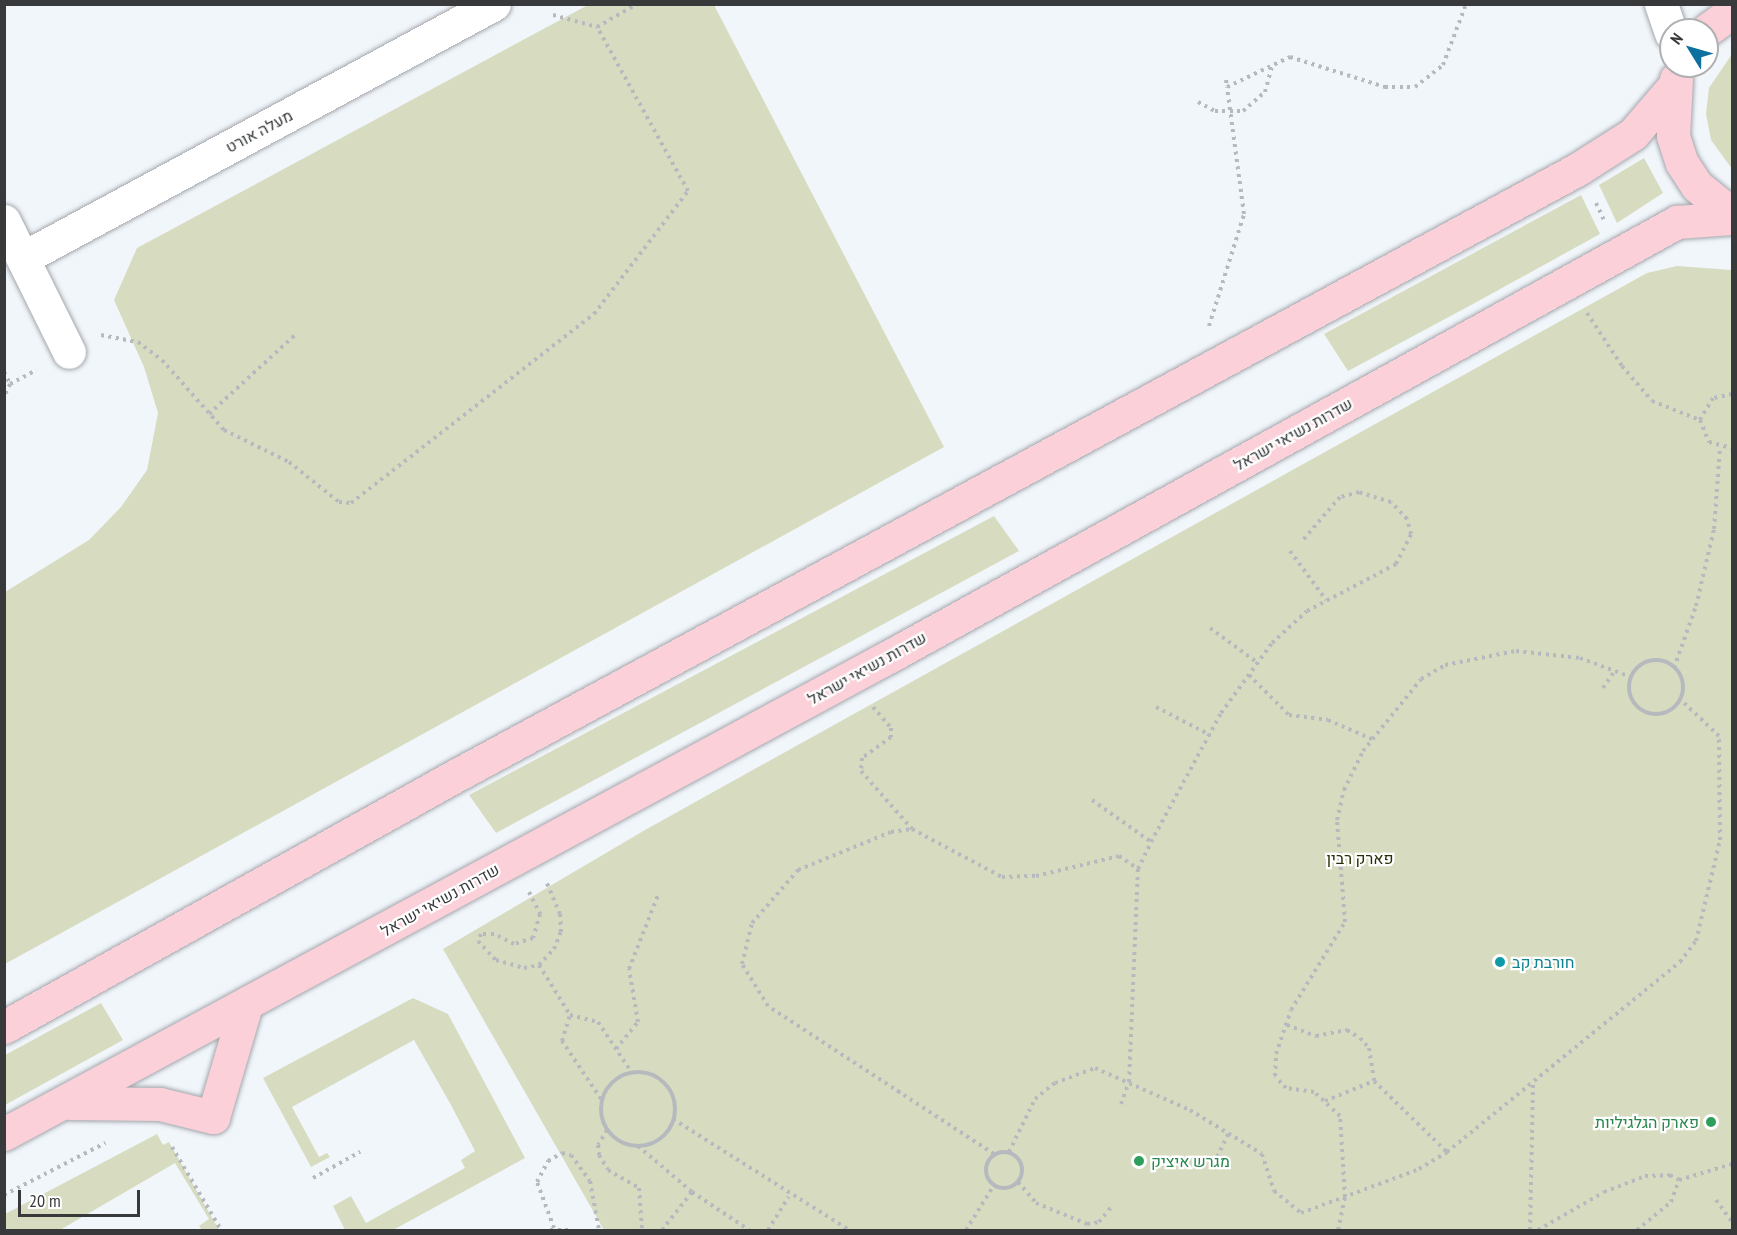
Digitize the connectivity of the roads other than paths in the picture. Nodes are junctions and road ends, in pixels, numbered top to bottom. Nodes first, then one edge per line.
1 (494, 4) edge
2 (1732, 12) edge
3 (1719, 21) edge
4 (1674, 78) edge
5 (1678, 78) edge
6 (1732, 214) edge
7 (1732, 218) edge
8 (4, 221) edge
9 (23, 258) junction
10 (56, 359) road end
11 (246, 1005) junction
12 (4, 1027) edge
13 (63, 1103) junction
14 (4, 1134) edge

1 - 9 street, מעלה אורט
2 - 3 main road
4 - 12 main road
5 - 6 main road
7 - 11 main road, שדרות נשיאי ישראל
8 - 9 street
9 - 10 street
11 - 13 main road, שדרות נשיאי ישראל
11 - 13 main road
13 - 14 main road, שדרות נשיאי ישראל

